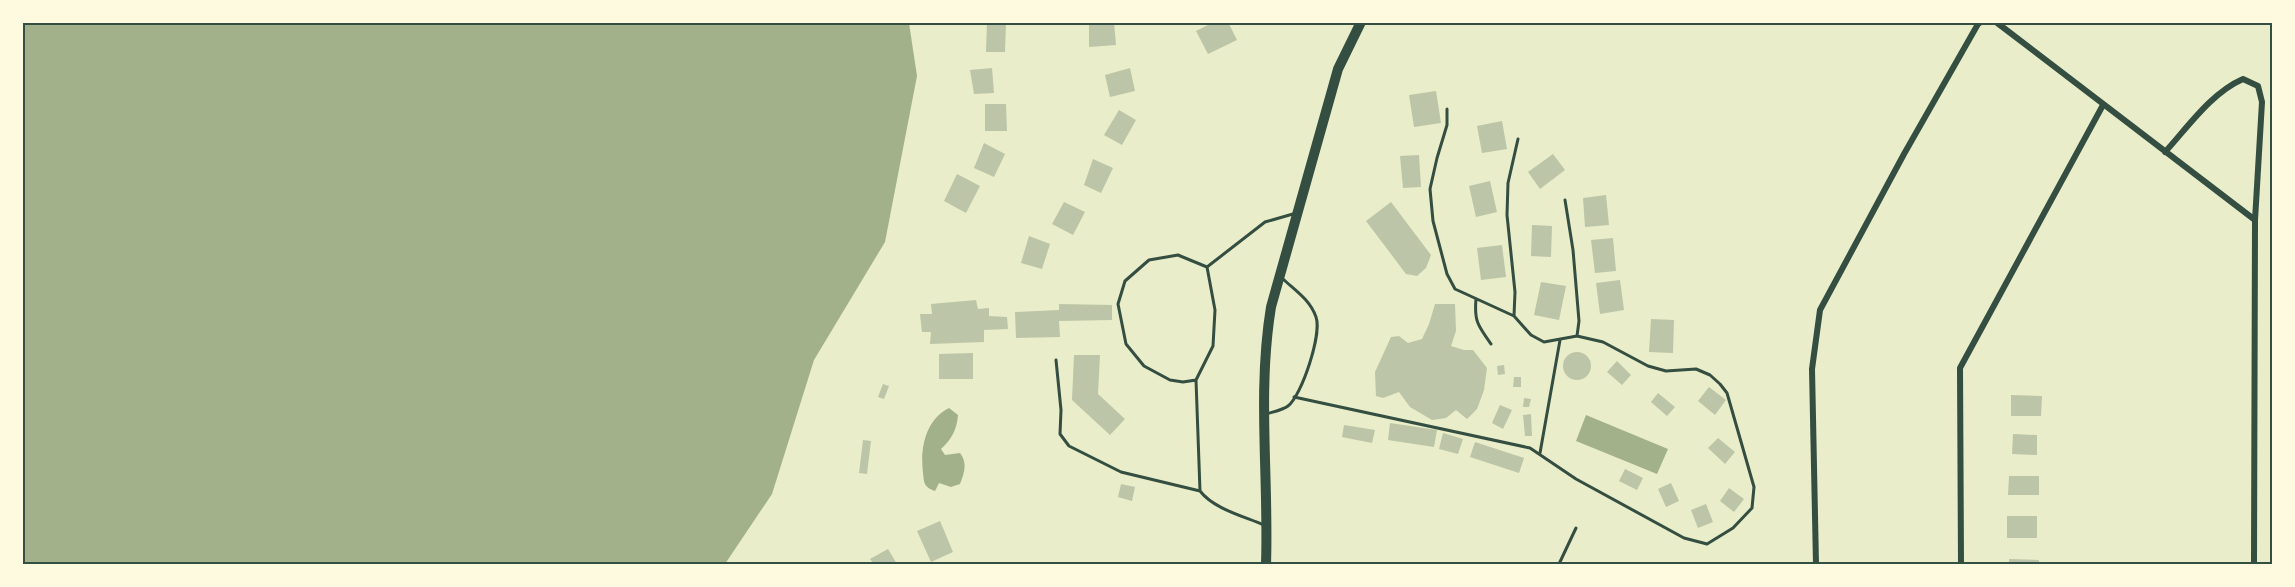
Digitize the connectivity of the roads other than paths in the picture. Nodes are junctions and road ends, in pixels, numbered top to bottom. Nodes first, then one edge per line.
1 (1361, 22) edge
2 (1981, 22) edge
3 (1995, 22) edge
4 (2103, 105) junction
5 (1448, 109) dead end
6 (1518, 139) dead end
7 (2165, 152) junction
8 (1565, 200) dead end
9 (1298, 213) junction
10 (2255, 220) junction
11 (1207, 267) junction
12 (1279, 277) junction
13 (1476, 299) junction
14 (1514, 316) junction
15 (1577, 336) junction
16 (1560, 340) junction
17 (1491, 345) dead end
18 (1056, 360) dead end
19 (1196, 380) junction
20 (1294, 397) junction
21 (1264, 414) junction
22 (1539, 454) junction
23 (1200, 491) junction
24 (1267, 527) junction
25 (1576, 528) dead end
26 (1266, 564) edge
27 (1559, 564) edge
28 (1816, 564) edge
29 (1961, 564) edge
30 (2254, 564) edge

1 - 9 main road
2 - 28 street
3 - 4 street
4 - 7 street
4 - 29 street
5 - 13 lane
6 - 14 lane
7 - 10 street
7 - 10 street
8 - 15 lane
9 - 11 lane
9 - 12 main road
10 - 30 street
11 - 19 lane
11 - 19 lane
12 - 20 lane
12 - 21 main road
13 - 14 lane
13 - 17 lane
14 - 16 lane
15 - 16 lane
15 - 22 lane
16 - 22 lane
18 - 23 lane
19 - 23 lane
20 - 21 lane
20 - 22 lane
21 - 24 main road
23 - 24 lane
24 - 26 main road
25 - 27 lane

